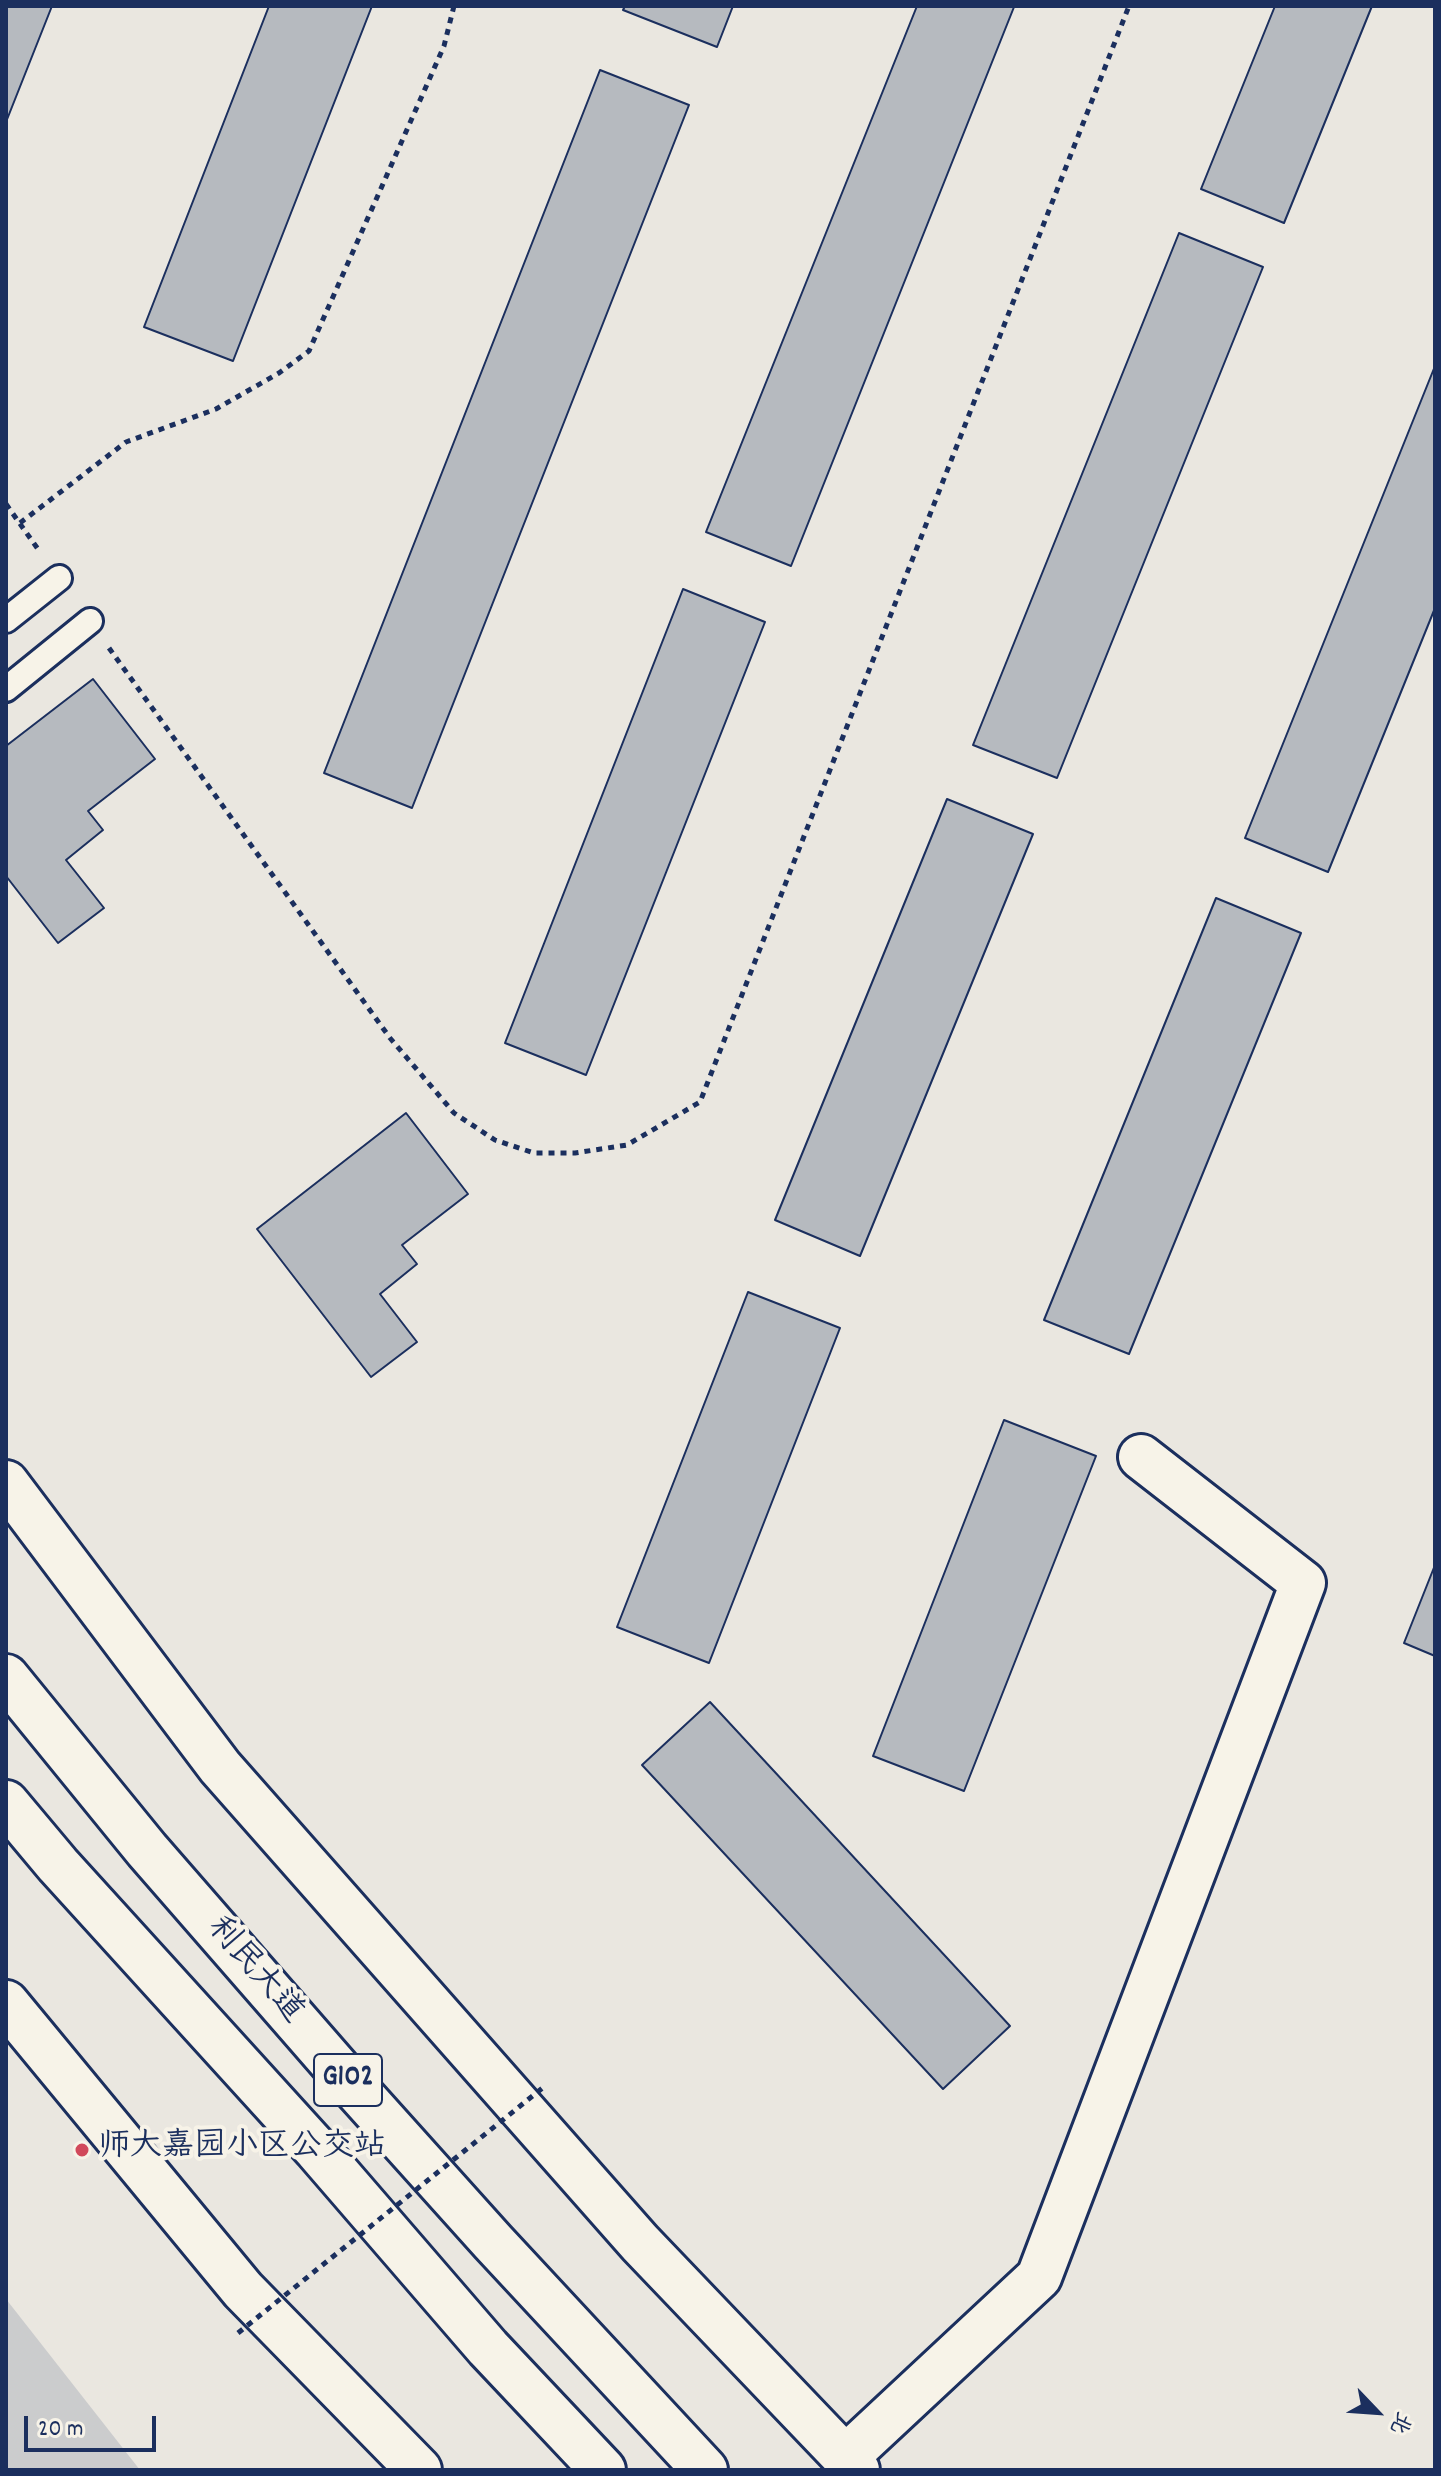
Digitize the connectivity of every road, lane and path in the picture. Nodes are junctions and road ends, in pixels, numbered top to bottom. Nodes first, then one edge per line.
1 (454, 6) edge
2 (1129, 6) edge
3 (6, 504) edge
4 (20, 523) junction
5 (59, 578) joint
6 (6, 620) edge
7 (90, 621) joint
8 (6, 689) edge
9 (1141, 1457) dead end
10 (6, 1483) edge
11 (6, 1677) edge
12 (6, 1803) edge
13 (6, 2003) edge
14 (545, 2086) dead end
15 (238, 2333) dead end
16 (851, 2464) edge
17 (419, 2470) edge
18 (603, 2470) edge
19 (705, 2470) edge

1 - 4 path
2 - 7 path
3 - 4 path
4 - 5 path
5 - 6 lane
7 - 8 lane
9 - 16 main road
10 - 16 main road
11 - 19 main road, 利民大道 / G102
12 - 18 main road, G102
13 - 17 main road
14 - 15 path, bridge

